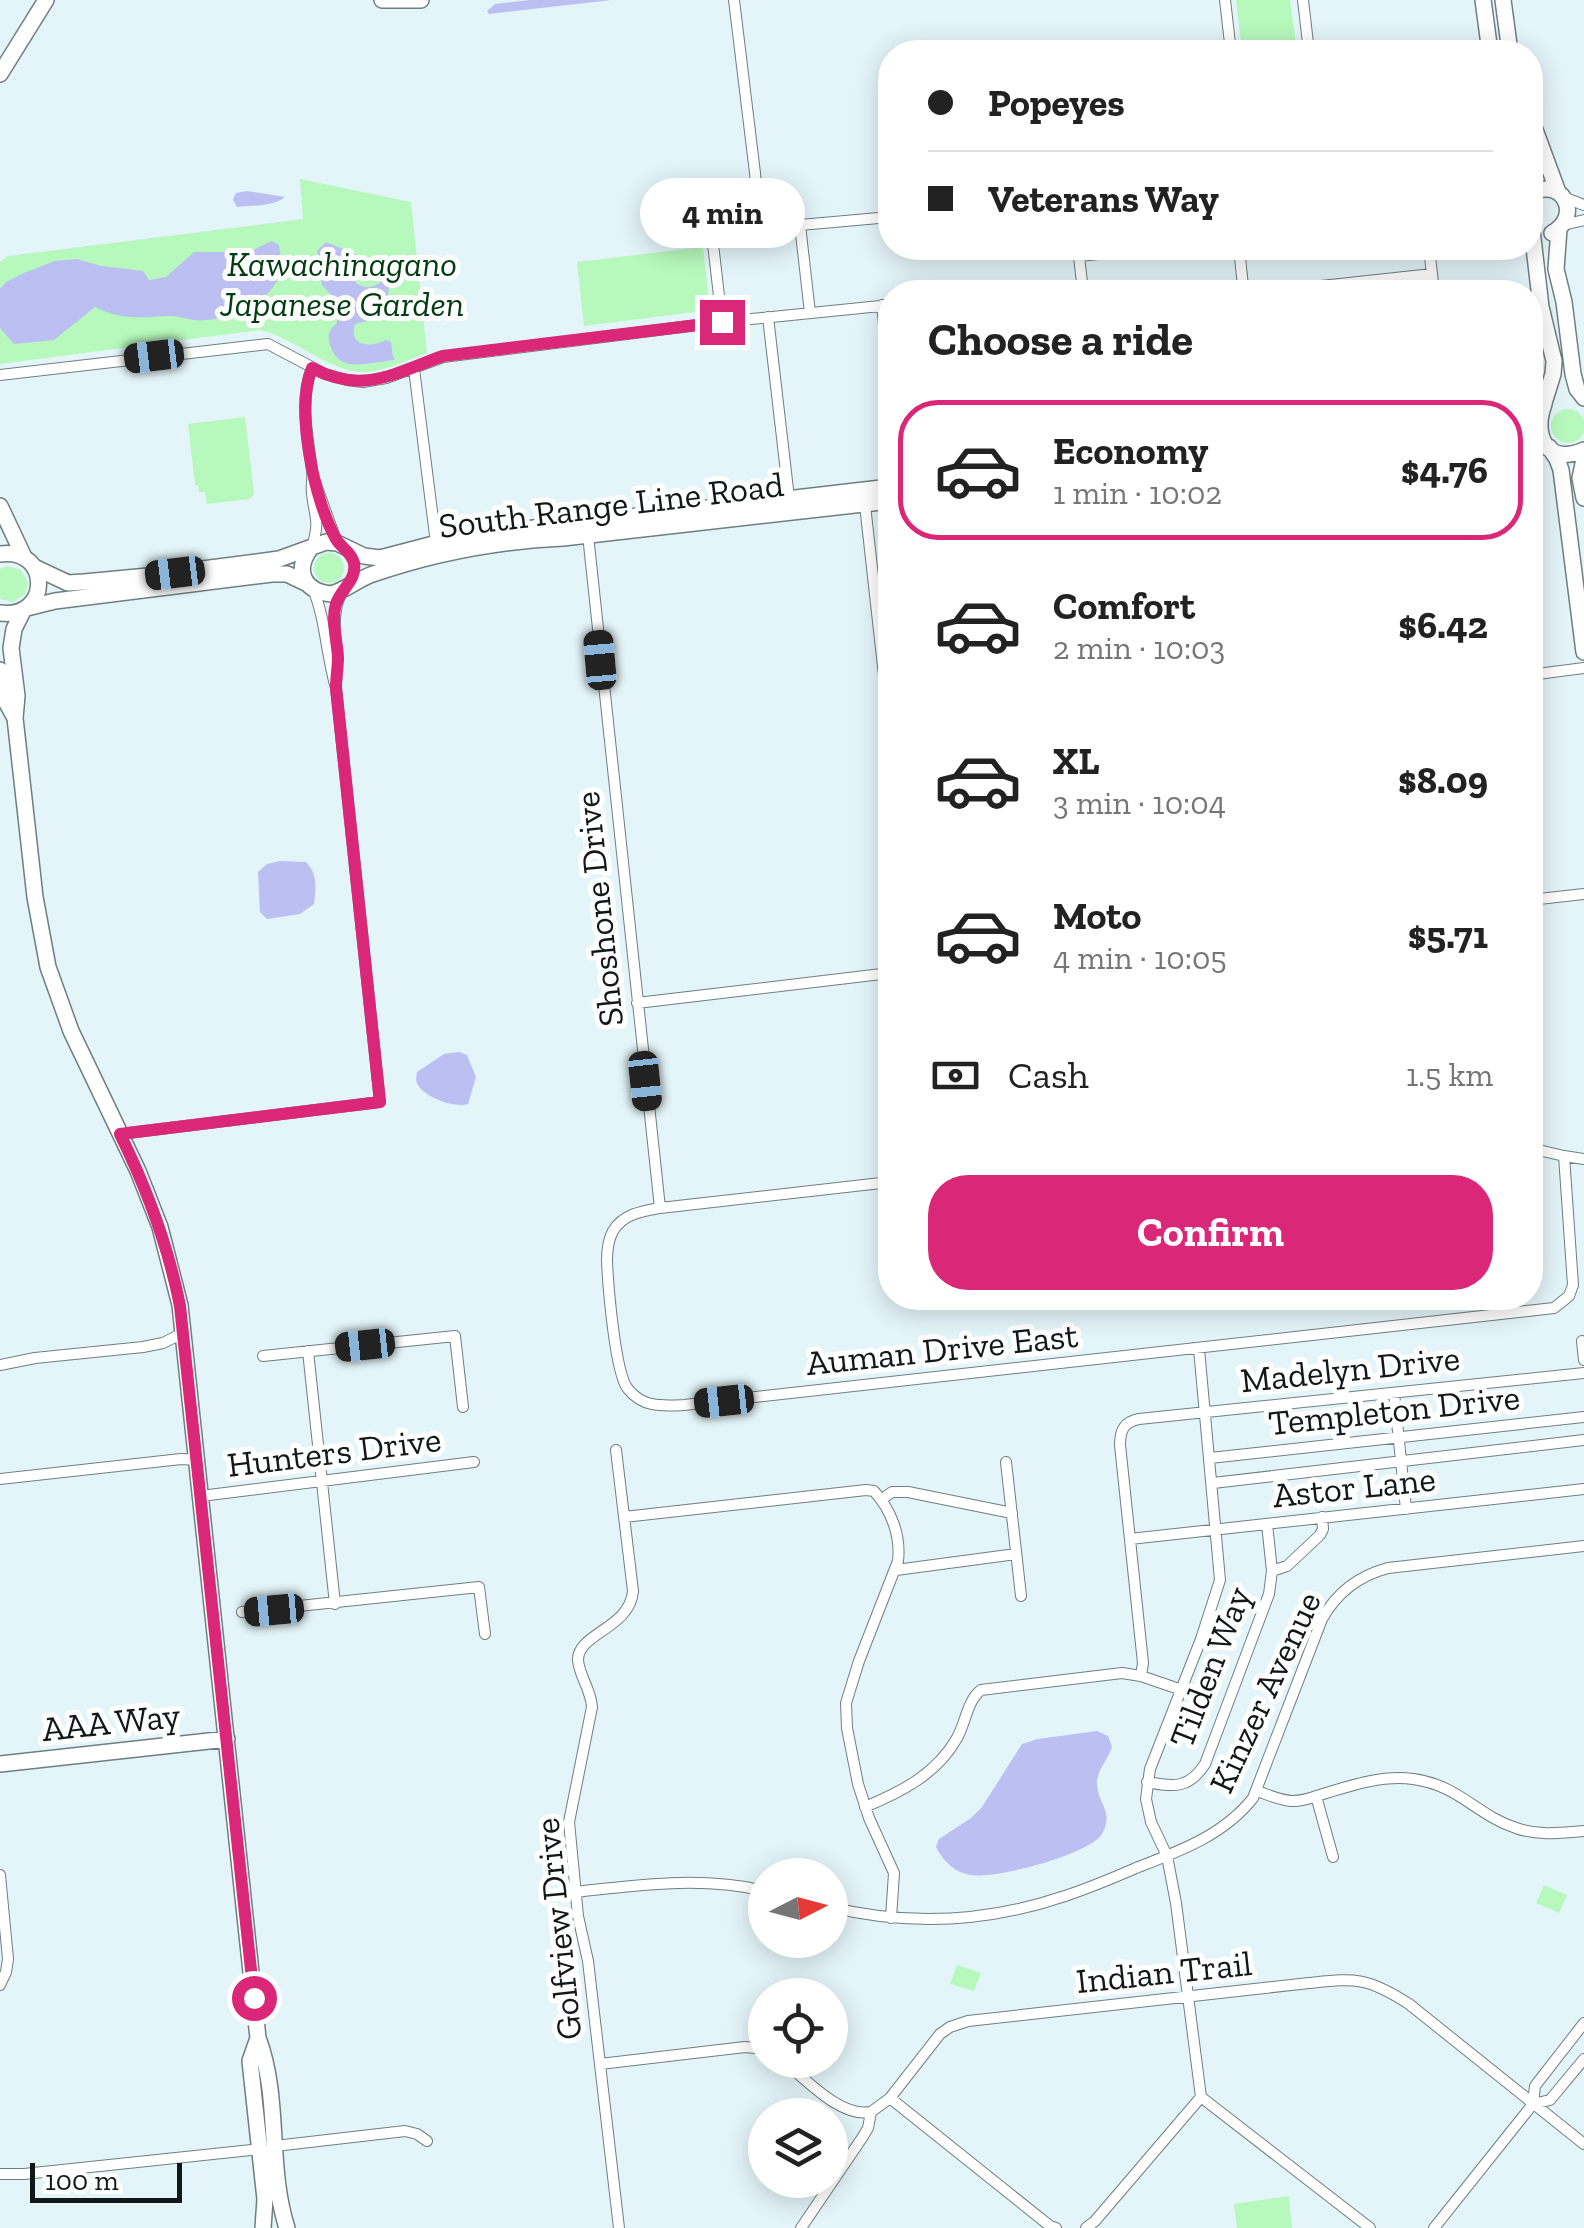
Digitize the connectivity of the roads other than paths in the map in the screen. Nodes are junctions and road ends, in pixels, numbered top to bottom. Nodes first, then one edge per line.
1 (46, 0) edge
2 (382, 0) edge
3 (421, 0) edge
4 (734, 0) edge
5 (1225, 0) edge
6 (1302, 0) edge
7 (1484, 0) edge
8 (1503, 0) edge
9 (1230, 40) edge
10 (1307, 40) edge
11 (1489, 40) edge
12 (1508, 40) edge
13 (0, 74) edge
14 (1543, 149) edge
15 (1543, 189) edge
16 (1561, 195) junction
17 (1584, 204) edge
18 (878, 218) edge
19 (1584, 220) edge
20 (800, 225) junction
21 (1561, 227) junction
22 (759, 230) junction
23 (1543, 233) edge
24 (1430, 260) edge
25 (1432, 274) junction
26 (1394, 280) edge
27 (1433, 280) edge
28 (878, 306) edge
29 (810, 312) junction
30 (1543, 312) edge
31 (768, 317) junction
32 (722, 322) junction
33 (312, 368) junction
34 (414, 368) junction
35 (0, 375) edge
36 (1543, 397) edge
37 (1584, 399) edge
38 (1543, 404) edge
39 (1543, 441) edge
40 (1543, 444) edge
41 (1548, 447) junction
42 (1584, 450) edge
43 (1584, 459) edge
44 (313, 476) junction
45 (878, 488) edge
46 (789, 498) junction
47 (1584, 498) edge
48 (878, 502) edge
49 (865, 504) junction
50 (0, 506) edge
51 (588, 536) junction
52 (436, 544) junction
53 (340, 545) junction
54 (311, 548) junction
55 (0, 554) edge
56 (29, 562) junction
57 (310, 587) junction
58 (344, 589) junction
59 (25, 610) junction
60 (0, 613) edge
61 (878, 621) edge
62 (1584, 652) edge
63 (1584, 668) edge
64 (0, 670) edge
65 (1543, 673) edge
66 (336, 688) junction
67 (15, 718) junction
68 (1584, 894) edge
69 (1543, 899) edge
70 (878, 975) edge
71 (637, 1004) junction
72 (120, 1134) junction
73 (1543, 1151) edge
74 (1564, 1156) junction
75 (1584, 1158) edge
76 (878, 1183) edge
77 (660, 1208) junction
78 (1543, 1309) edge
79 (1536, 1310) edge
80 (180, 1337) junction
81 (1582, 1340) edge
82 (1199, 1348) junction
83 (308, 1351) junction
84 (263, 1356) dead end
85 (1584, 1360) edge
86 (0, 1364) edge
87 (1584, 1373) edge
88 (1394, 1392) junction
89 (463, 1407) dead end
90 (1205, 1412) junction
91 (1584, 1417) edge
92 (1398, 1437) junction
93 (1584, 1440) edge
94 (616, 1450) dead end
95 (1210, 1458) junction
96 (198, 1460) junction
97 (1401, 1460) junction
98 (474, 1462) dead end
99 (1006, 1462) dead end
100 (0, 1479) edge
101 (322, 1480) junction
102 (1213, 1483) junction
103 (1584, 1489) edge
104 (201, 1496) junction
105 (881, 1500) junction
106 (1406, 1508) junction
107 (1012, 1513) junction
108 (624, 1517) junction
109 (1322, 1517) junction
110 (1267, 1524) junction
111 (1217, 1530) junction
112 (1130, 1538) junction
113 (1584, 1546) edge
114 (1016, 1554) junction
115 (896, 1570) junction
116 (1272, 1571) junction
117 (1021, 1596) dead end
118 (336, 1604) junction
119 (242, 1612) dead end
120 (485, 1634) dead end
121 (1140, 1676) junction
122 (1182, 1690) junction
123 (228, 1739) junction
124 (0, 1764) edge
125 (1148, 1782) junction
126 (1257, 1791) junction
127 (1316, 1796) junction
128 (865, 1807) junction
129 (1584, 1831) edge
130 (1167, 1856) junction
131 (1333, 1857) dead end
132 (0, 1875) edge
133 (748, 1889) edge
134 (575, 1892) junction
135 (848, 1910) edge
136 (891, 1918) junction
137 (0, 1985) edge
138 (1188, 1998) junction
139 (1584, 2023) edge
140 (748, 2047) edge
141 (1584, 2059) edge
142 (600, 2064) junction
143 (804, 2078) edge
144 (1201, 2097) junction
145 (890, 2098) junction
146 (1533, 2104) junction
147 (871, 2112) junction
148 (427, 2140) dead end
149 (1584, 2144) edge
150 (267, 2147) junction
151 (0, 2174) edge
152 (262, 2228) edge
153 (288, 2228) edge
154 (619, 2228) edge
155 (802, 2228) edge
156 (1056, 2228) edge
157 (1086, 2228) edge
158 (1370, 2228) edge
159 (1434, 2228) edge

1 - 13 street
2 - 3 street
4 - 22 street
5 - 9 street
6 - 10 street
7 - 11 street
8 - 12 street
14 - 16 street
15 - 16 street
16 - 17 street
16 - 21 street
18 - 20 street
19 - 21 street
20 - 22 street
20 - 29 street
21 - 23 street
21 - 37 street
22 - 32 street
24 - 25 street
25 - 26 street
25 - 27 street
28 - 29 street
29 - 31 street
30 - 36 street
31 - 32 street
31 - 46 street
32 - 34 street
33 - 34 street
33 - 35 street
33 - 44 street
34 - 52 street
37 - 38 street
39 - 41 street
40 - 41 street
41 - 42 street
41 - 62 street
43 - 47 street
44 - 53 street
44 - 54 street
45 - 46 street, South Range Line Road
46 - 52 street, South Range Line Road
48 - 49 street, South Range Line Road
49 - 51 street, South Range Line Road
49 - 61 street
50 - 56 street
51 - 58 street, South Range Line Road
51 - 71 street, Shoshone Drive
52 - 53 street, South Range Line Road
53 - 54 street
53 - 58 street
54 - 56 street
54 - 57 street
55 - 56 street
56 - 59 street
57 - 58 street
57 - 59 street
57 - 66 street
58 - 66 street
59 - 60 street
59 - 67 street
63 - 65 street
64 - 67 street
66 - 72 street
67 - 72 street
68 - 69 street
70 - 71 street
71 - 77 street, Shoshone Drive
72 - 80 street
73 - 74 street
74 - 75 street
74 - 78 street, Auman Drive East
76 - 77 street
77 - 82 street, Auman Drive East
79 - 82 street, Auman Drive East
80 - 86 street
80 - 96 street
81 - 85 street
82 - 90 street
83 - 84 street
83 - 89 street
83 - 101 street
87 - 88 street, Madelyn Drive
88 - 90 street, Madelyn Drive
88 - 92 street
90 - 95 street
90 - 112 street, Madelyn Drive
91 - 92 street, Templeton Drive
92 - 95 street, Templeton Drive
92 - 97 street
93 - 97 street, Templeton Drive
94 - 108 street, Golfview Drive
95 - 102 street
96 - 100 street
96 - 104 street
97 - 102 street, Templeton Drive
97 - 106 street
98 - 101 street, Hunters Drive
99 - 107 street
101 - 104 street, Hunters Drive
101 - 118 street
102 - 111 street
103 - 106 street, Astor Lane
104 - 123 street
105 - 107 street
105 - 108 street
105 - 115 street
106 - 109 street, Astor Lane
107 - 114 street
108 - 134 street, Golfview Drive
109 - 110 street, Astor Lane
109 - 116 street
110 - 111 street, Astor Lane
110 - 116 street, Tilden Way
111 - 112 street, Astor Lane
111 - 122 street
112 - 121 street
113 - 126 street, Kinzer Avenue
114 - 115 street
114 - 117 street
115 - 128 street
116 - 125 street, Tilden Way
118 - 119 street
118 - 120 street
121 - 122 street
121 - 128 street
122 - 125 street
123 - 124 street, AAA Way
123 - 150 street
125 - 130 street
126 - 127 street
126 - 130 street, Kinzer Avenue
127 - 129 street
127 - 131 street
128 - 136 street
130 - 136 street, Kinzer Avenue
130 - 138 street
132 - 137 street
133 - 134 street
134 - 142 street, Golfview Drive
135 - 136 street, Kinzer Avenue
138 - 144 street
138 - 145 street, Indian Trail
138 - 146 street, Indian Trail
139 - 146 street
140 - 142 street
141 - 146 street
142 - 154 street
143 - 147 street
144 - 157 street
144 - 158 street
145 - 147 street, Indian Trail
145 - 156 street
146 - 149 street, Indian Trail
146 - 159 street
147 - 155 street, Indian Trail
148 - 150 street
150 - 151 street
150 - 152 street
150 - 153 street

